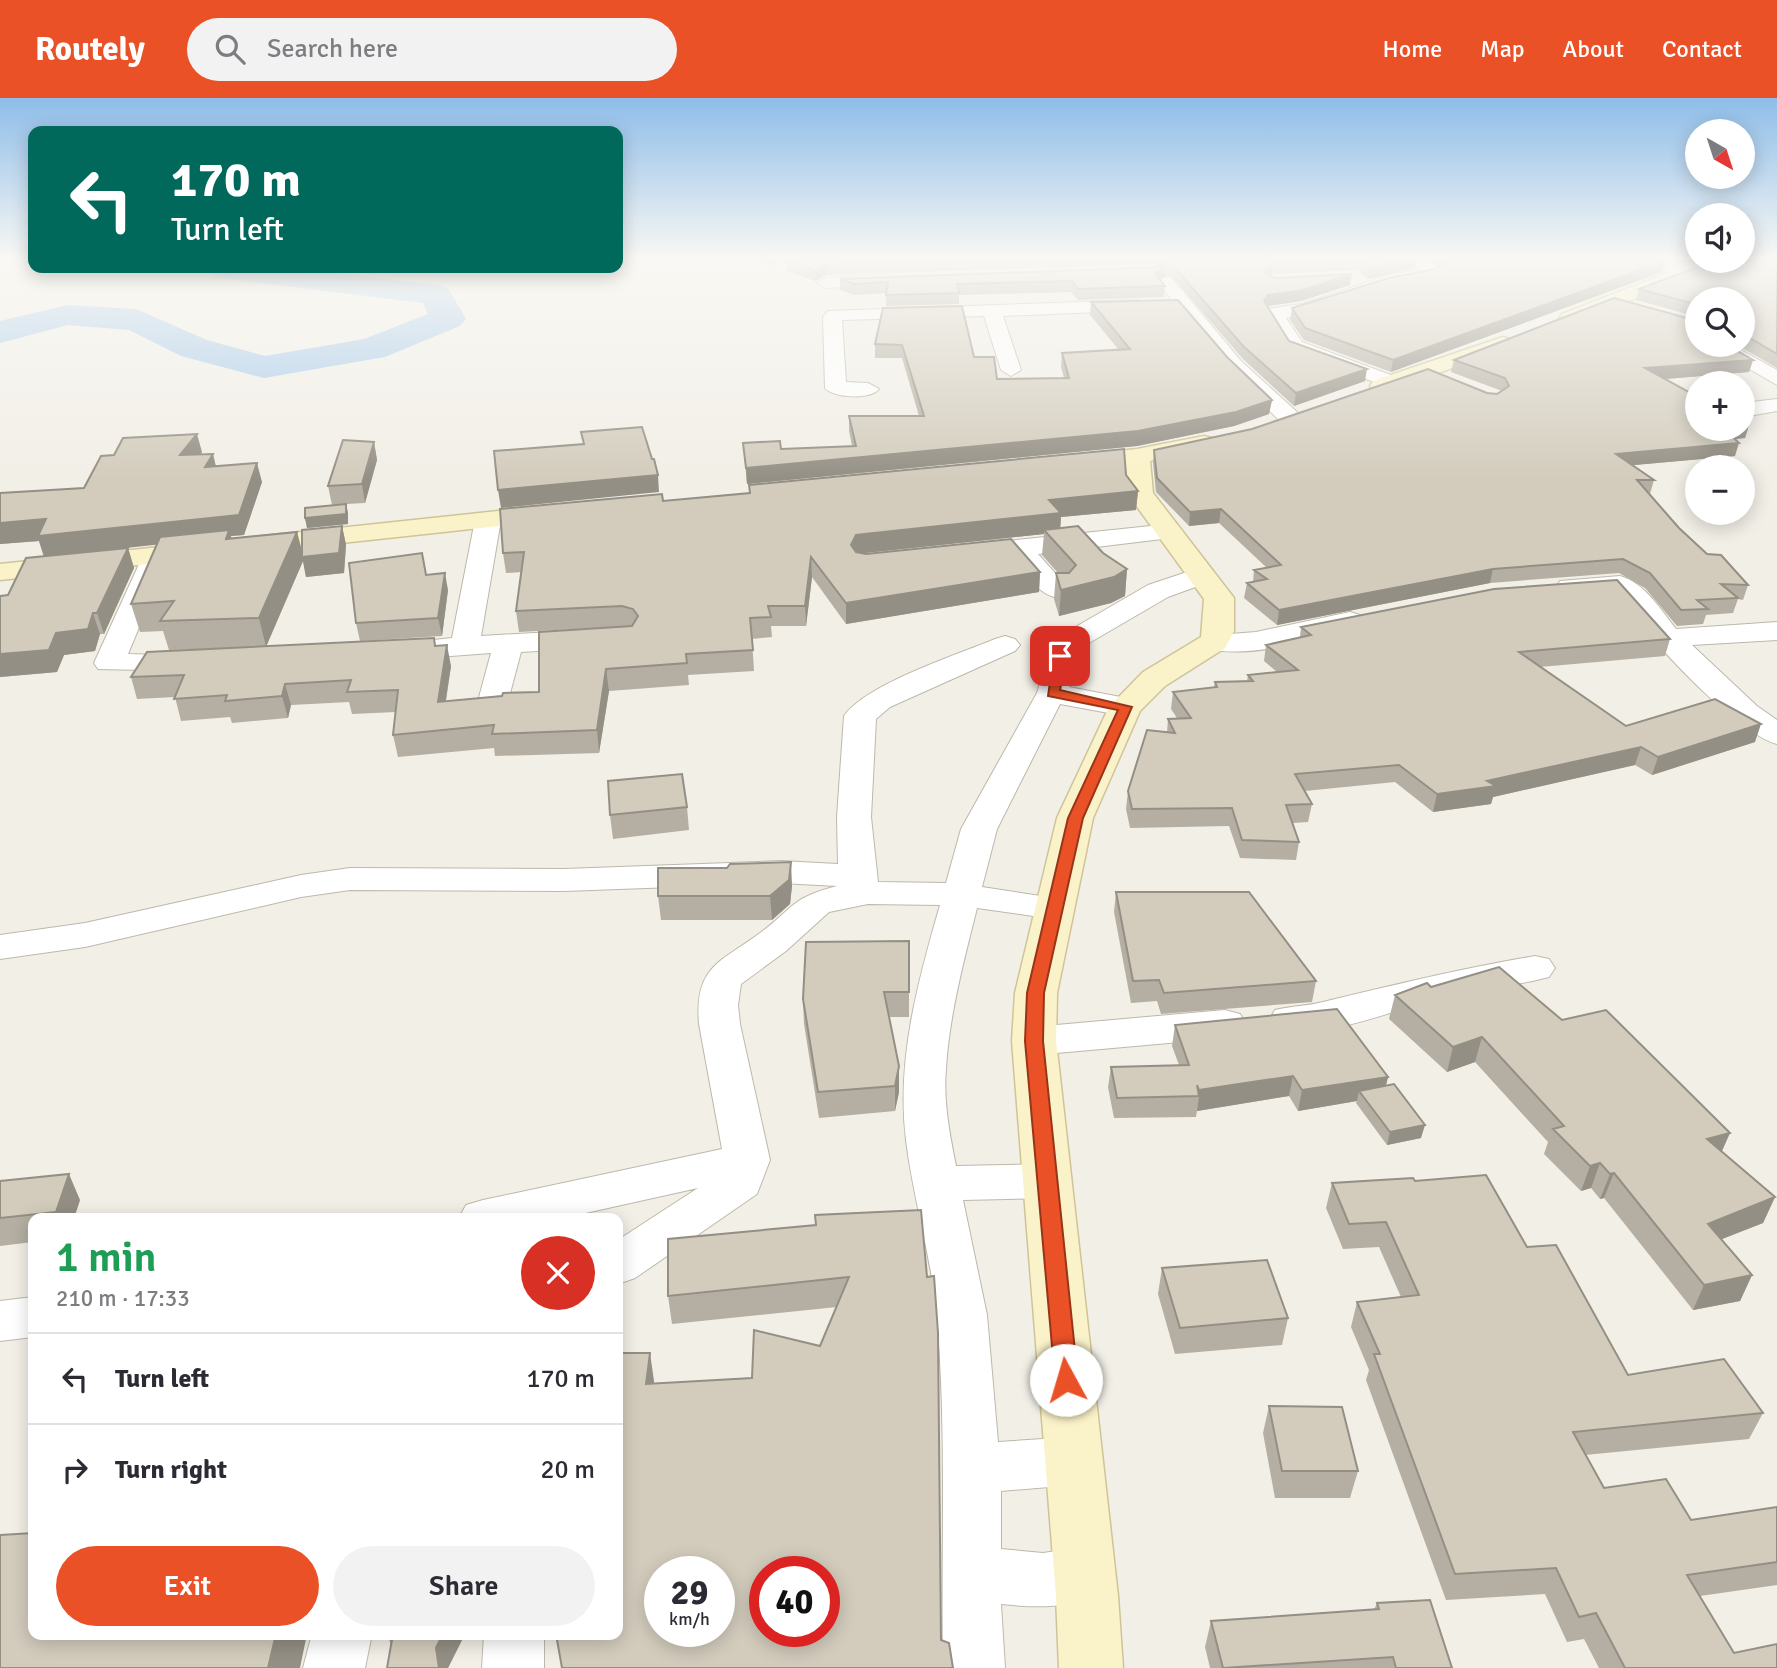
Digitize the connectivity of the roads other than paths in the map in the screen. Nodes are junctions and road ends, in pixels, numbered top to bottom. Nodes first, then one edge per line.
1 (833, 333) edge
2 (999, 333) edge
3 (1207, 333) edge
4 (1292, 333) edge
5 (1521, 336) edge
6 (1739, 357) edge
7 (1011, 370) dead end
8 (1425, 371) junction
9 (1777, 379) edge
10 (1392, 382) junction
11 (1459, 384) edge
12 (868, 389) dead end
13 (1361, 393) edge
14 (1777, 405) edge
15 (1755, 408) edge
16 (1313, 409) edge
17 (1278, 421) joint
18 (1231, 437) edge
19 (1137, 456) junction
20 (1054, 464) edge
21 (584, 510) edge
22 (488, 520) junction
23 (1170, 532) junction
24 (1018, 548) junction
25 (156, 555) junction
26 (942, 555) edge
27 (0, 572) edge
28 (1208, 585) junction
29 (1545, 589) edge
30 (1057, 591) edge
31 (1371, 617) edge
32 (1777, 631) edge
33 (1668, 638) junction
34 (611, 639) edge
35 (1213, 642) junction
36 (508, 645) junction
37 (1005, 645) dead end
38 (466, 646) junction
39 (374, 653) edge
40 (221, 661) edge
41 (1060, 695) junction
42 (492, 701) edge
43 (1113, 705) junction
44 (1777, 734) edge
45 (860, 885) junction
46 (974, 896) junction
47 (1047, 907) junction
48 (0, 947) edge
49 (1535, 968) dead end
50 (1034, 1041) junction
51 (747, 1160) junction
52 (1035, 1180) junction
53 (953, 1184) junction
54 (506, 1213) edge
55 (623, 1262) edge
56 (28, 1318) edge
57 (0, 1321) edge
58 (1015, 1466) junction
59 (1029, 1577) junction
60 (341, 1640) edge
61 (513, 1640) edge
62 (334, 1668) edge
63 (513, 1668) edge
64 (974, 1668) edge
65 (1091, 1668) edge

1 - 12 street
2 - 7 street
3 - 17 street
4 - 10 street
5 - 8 main road
6 - 9 street
8 - 10 main road
8 - 11 street
10 - 13 main road
14 - 15 street
16 - 17 main road
18 - 19 main road
19 - 20 main road
19 - 23 main road
21 - 22 main road
22 - 25 main road
22 - 38 street
23 - 24 street
23 - 28 main road
24 - 26 street
24 - 30 street
25 - 27 main road
25 - 40 street
28 - 35 main road
28 - 41 street
29 - 33 street
31 - 35 street
32 - 33 street
33 - 44 street
34 - 36 street
35 - 43 main road
36 - 38 street
36 - 42 street
37 - 45 street
38 - 39 street
41 - 43 street
41 - 46 street
43 - 47 main road
45 - 46 street
45 - 48 street
45 - 51 street
46 - 47 street
46 - 53 street
47 - 50 main road
49 - 50 street
50 - 52 main road
51 - 54 street
51 - 55 street
52 - 53 street
52 - 58 main road
53 - 58 street
56 - 57 street
58 - 59 main road
58 - 59 street
59 - 64 street
59 - 65 main road
60 - 62 street
61 - 63 street

